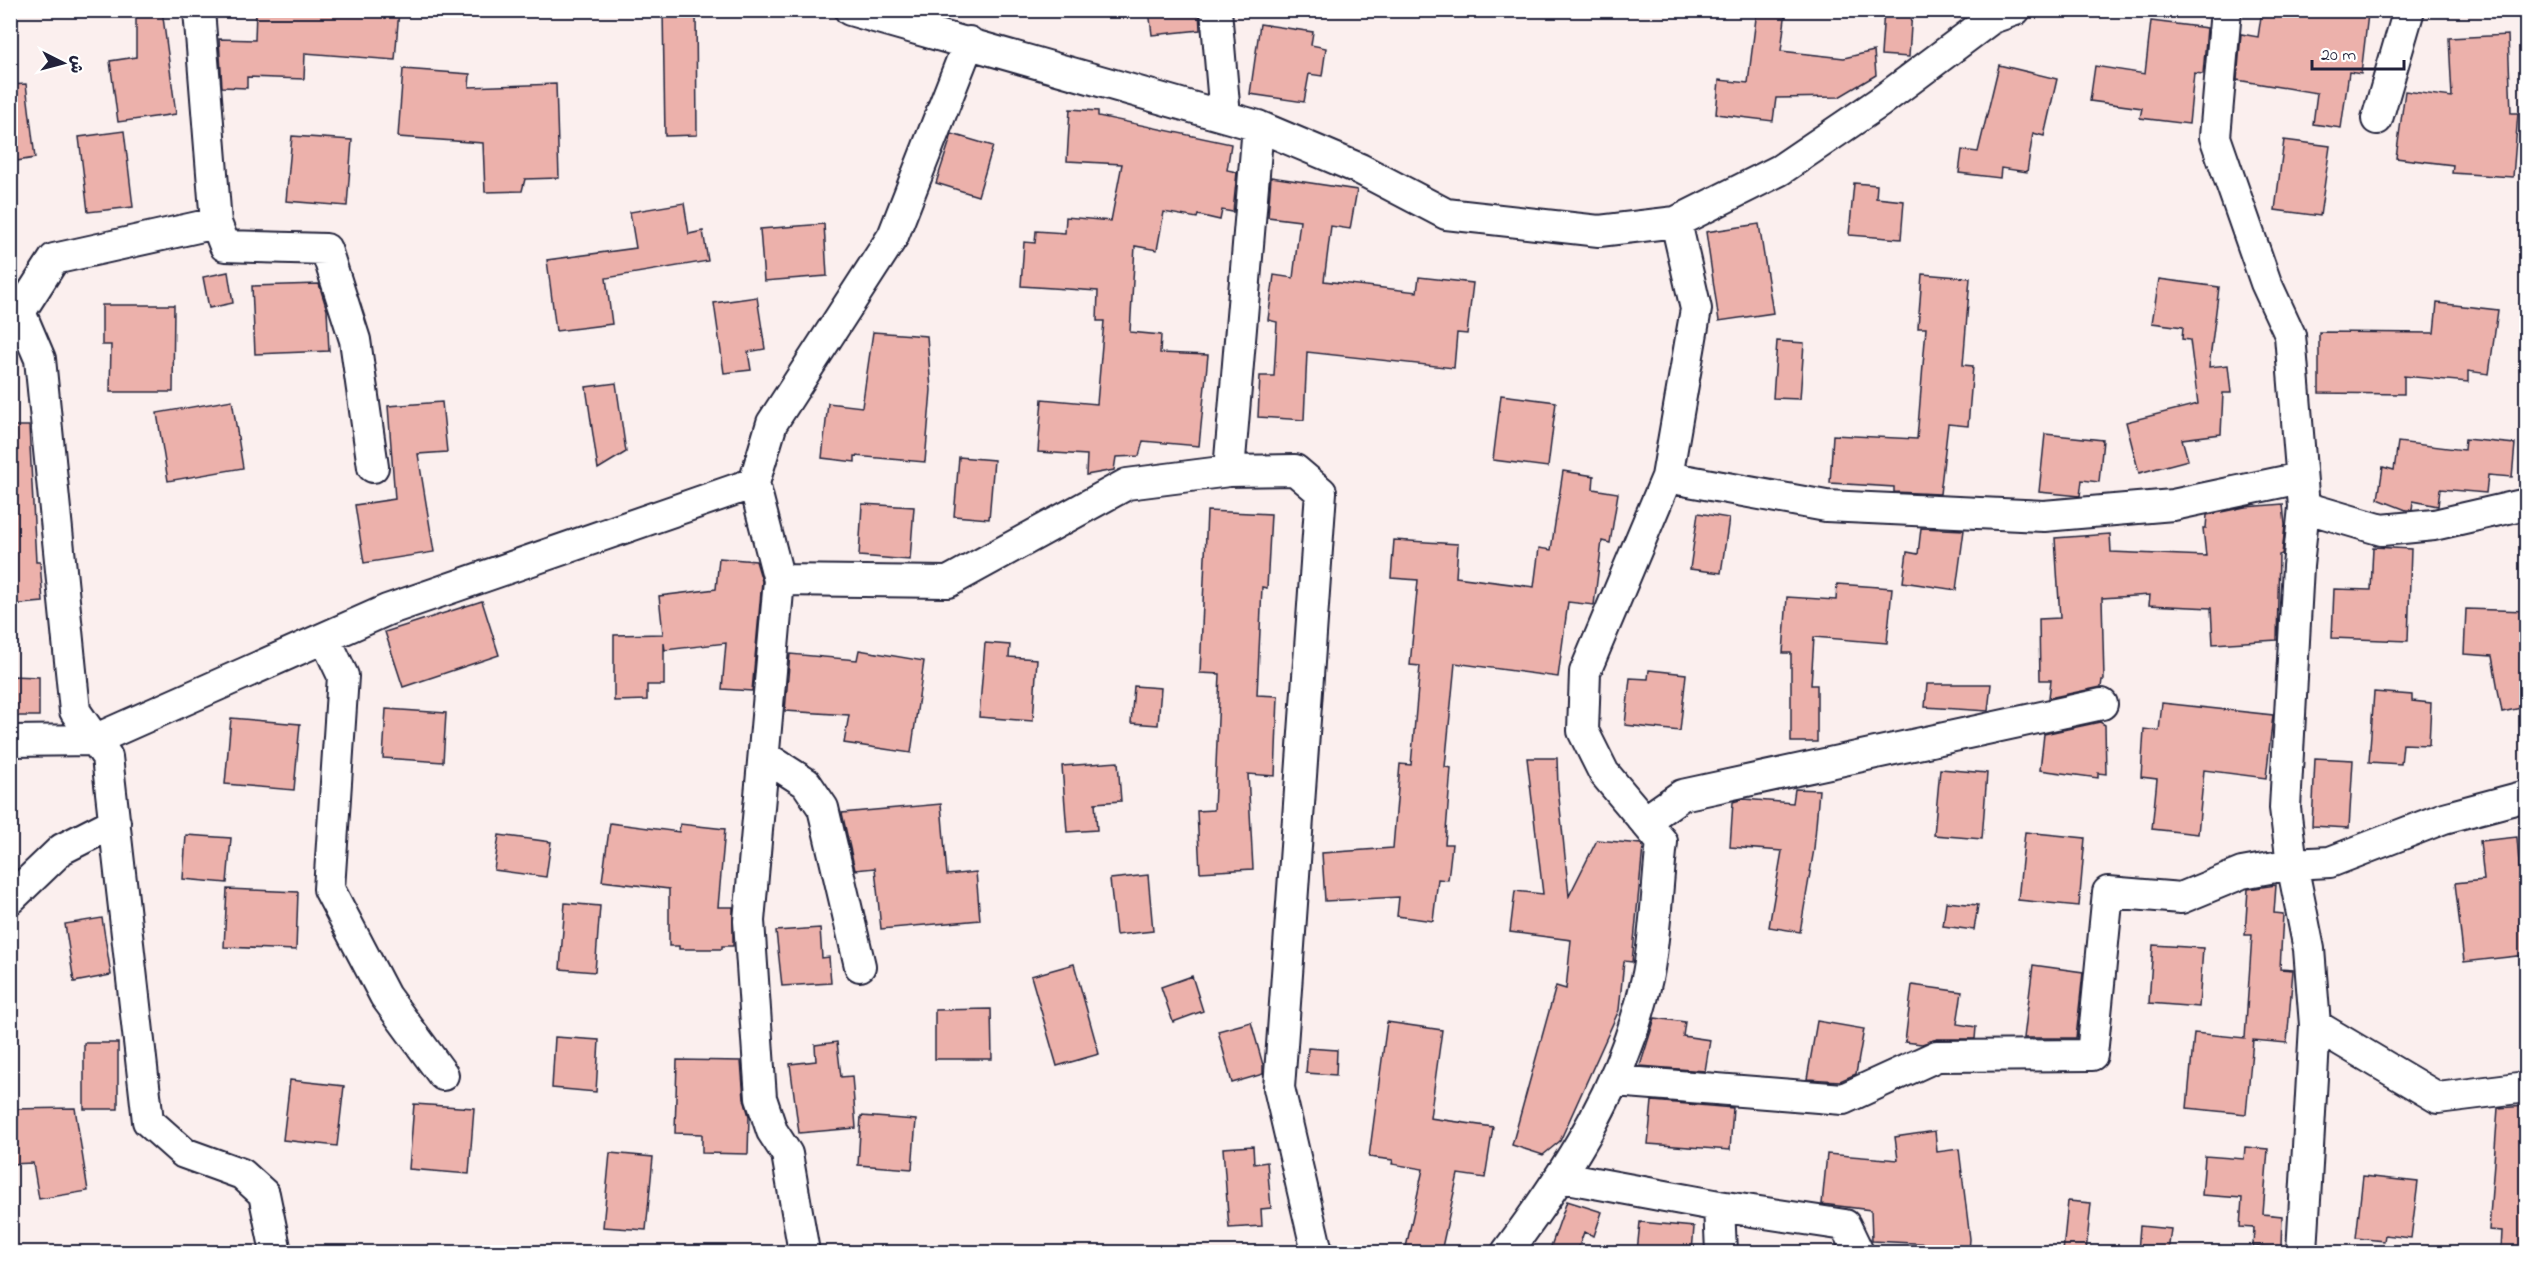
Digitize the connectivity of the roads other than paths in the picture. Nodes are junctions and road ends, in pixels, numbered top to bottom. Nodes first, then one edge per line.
1 (199, 10) edge
2 (850, 10) edge
3 (1216, 10) edge
4 (2015, 10) edge
5 (2226, 10) edge
6 (2409, 10) edge
7 (969, 42) junction
8 (1225, 116) junction
9 (2377, 119) dead end
10 (1258, 126) junction
11 (1676, 222) junction
12 (216, 223) junction
13 (15, 312) edge
14 (373, 467) dead end
15 (1229, 471) junction
16 (1667, 477) junction
17 (754, 483) junction
18 (2302, 492) junction
19 (2526, 504) edge
20 (779, 580) junction
21 (325, 638) junction
22 (2102, 704) dead end
23 (94, 740) junction
24 (10, 741) edge
25 (764, 756) junction
26 (2526, 796) edge
27 (1646, 821) junction
28 (115, 822) junction
29 (2292, 864) junction
30 (10, 899) edge
31 (860, 966) dead end
32 (2315, 1025) junction
33 (444, 1076) dead end
34 (1615, 1081) junction
35 (2526, 1087) edge
36 (1562, 1177) junction
37 (1719, 1206) junction
38 (276, 1252) edge
39 (804, 1252) edge
40 (1317, 1252) edge
41 (1507, 1252) edge
42 (1721, 1252) edge
43 (1858, 1252) edge
44 (2302, 1252) edge

1 - 12 street
2 - 7 street
3 - 8 street
4 - 11 street
5 - 18 street
6 - 9 street
7 - 8 street
7 - 17 street
8 - 10 street
10 - 11 street
10 - 15 street
11 - 16 street
12 - 13 street
12 - 14 street
13 - 23 street
15 - 20 street
15 - 40 street
16 - 18 street
16 - 27 street
17 - 20 street
17 - 21 street
18 - 19 street
18 - 29 street
20 - 25 street
21 - 23 street
21 - 33 street
22 - 27 street
23 - 24 street
23 - 28 street
25 - 31 street
25 - 39 street
26 - 29 street
27 - 34 street
28 - 30 street
28 - 38 street
29 - 32 street
29 - 34 street
32 - 35 street
32 - 44 street
34 - 36 street
36 - 37 street
36 - 41 street
37 - 42 street
37 - 43 street

